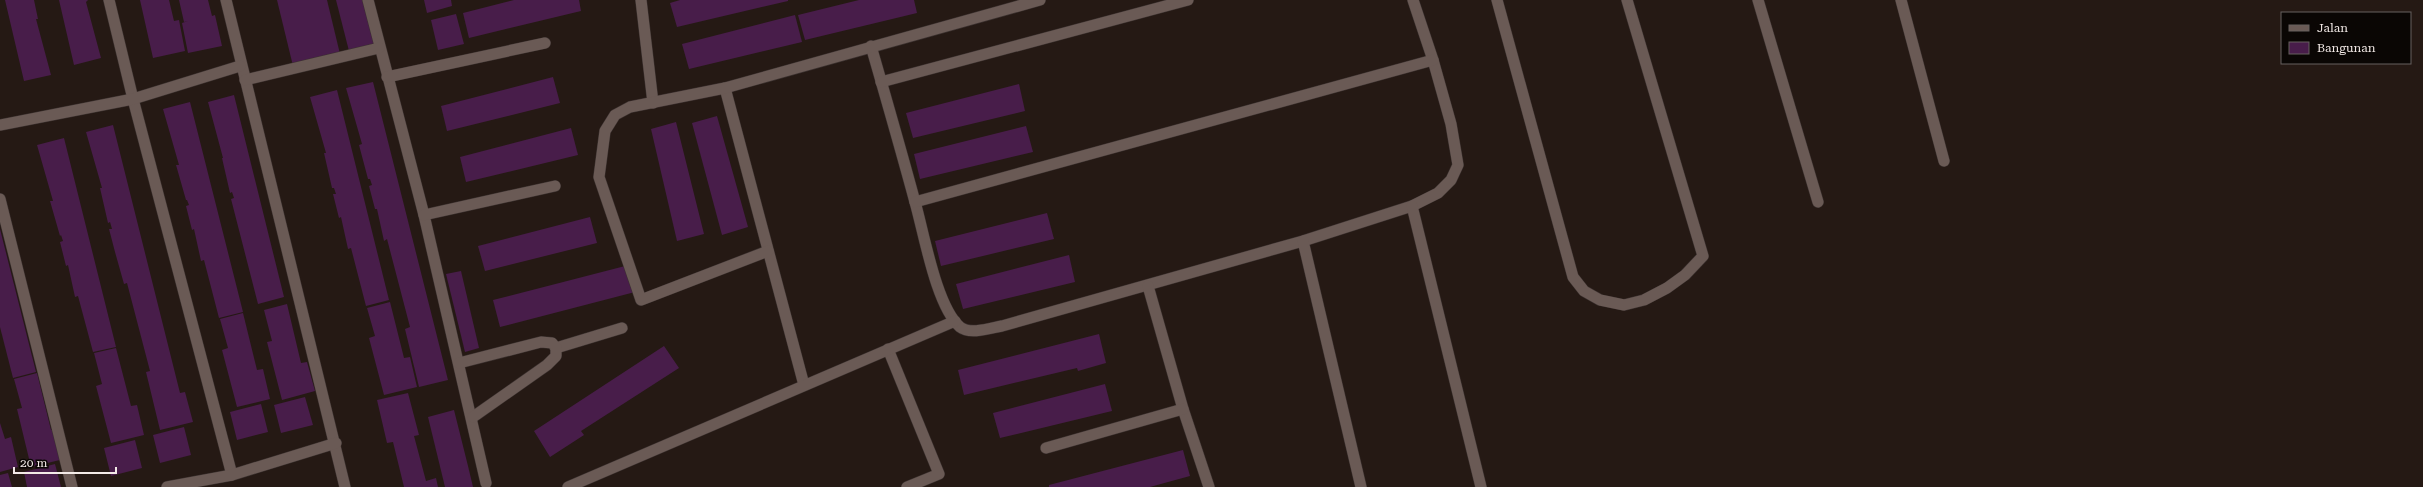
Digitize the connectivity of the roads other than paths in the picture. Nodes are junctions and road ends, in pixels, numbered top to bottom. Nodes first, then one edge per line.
1 (109, 0) edge
2 (226, 0) edge
3 (368, 0) edge
4 (641, 0) edge
5 (1040, 0) edge
6 (1188, 0) edge
7 (1413, 0) edge
8 (1497, 0) edge
9 (1627, 0) edge
10 (1758, 0) edge
11 (1901, 0) edge
12 (545, 43) dead end
13 (871, 46) junction
14 (379, 48) junction
15 (1433, 60) junction
16 (240, 66) junction
17 (387, 77) junction
18 (245, 80) junction
19 (881, 82) junction
20 (725, 88) junction
21 (133, 99) junction
22 (653, 103) junction
23 (0, 125) edge
24 (1944, 161) dead end
25 (555, 186) dead end
26 (0, 199) edge
27 (915, 202) junction
28 (1818, 202) dead end
29 (1412, 206) junction
30 (424, 215) junction
31 (1303, 242) junction
32 (768, 251) junction
33 (1148, 286) junction
34 (955, 320) junction
35 (622, 328) dead end
36 (556, 348) junction
37 (888, 349) junction
38 (459, 363) junction
39 (804, 386) junction
40 (1183, 409) junction
41 (473, 417) junction
42 (336, 443) junction
43 (1046, 448) dead end
44 (232, 475) junction
45 (486, 483) dead end
46 (72, 487) edge
47 (167, 487) edge
48 (345, 487) edge
49 (568, 487) edge
50 (908, 487) edge
51 (1209, 487) edge
52 (1361, 487) edge
53 (1481, 487) edge

1 - 21 street
2 - 16 street
3 - 14 street
4 - 22 street
5 - 13 street
6 - 19 street
7 - 15 street
8 - 9 street
10 - 28 street
11 - 24 street
12 - 17 street
13 - 19 street
13 - 20 street
14 - 17 street
14 - 18 street
15 - 27 street
15 - 29 street
16 - 18 street
16 - 21 street
17 - 30 street
18 - 42 street
19 - 27 street
20 - 22 street
20 - 32 street
21 - 23 street
21 - 44 street
22 - 32 street
25 - 30 street
26 - 46 street
27 - 34 street
29 - 31 street
29 - 53 street
30 - 38 street
31 - 33 street
31 - 52 street
32 - 39 street
33 - 34 street
33 - 40 street
34 - 37 street
35 - 36 street
36 - 38 street
36 - 41 street
37 - 39 street
37 - 50 street
38 - 41 street
39 - 49 street
40 - 43 street
40 - 51 street
41 - 45 street
42 - 44 street
42 - 48 street
44 - 47 street

